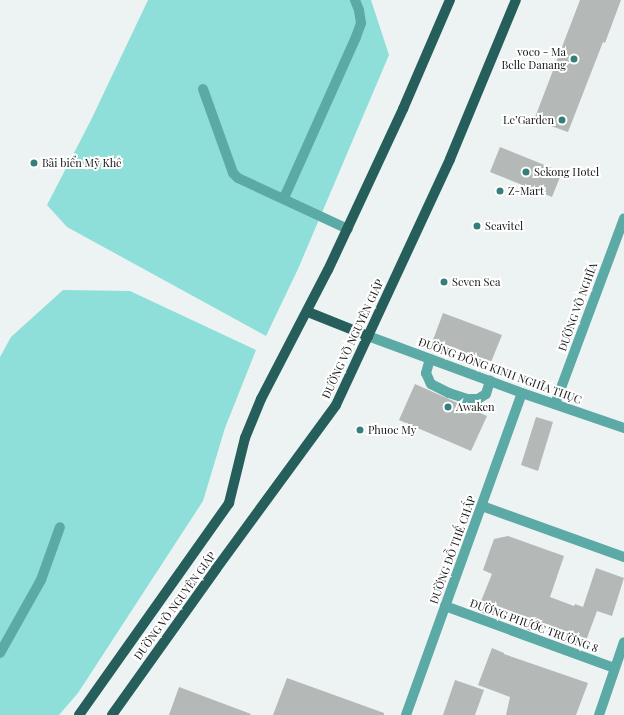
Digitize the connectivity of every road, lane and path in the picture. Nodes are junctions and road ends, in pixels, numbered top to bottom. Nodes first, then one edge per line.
1 (355, 0) edge
2 (450, 0) edge
3 (516, 0) edge
4 (203, 89) dead end
5 (284, 198) junction
6 (624, 218) edge
7 (348, 228) junction
8 (308, 312) junction
9 (368, 336) junction
10 (430, 359) junction
11 (490, 381) junction
12 (522, 393) junction
13 (555, 404) junction
14 (624, 428) edge
15 (482, 506) junction
16 (60, 527) dead end
17 (624, 557) edge
18 (445, 606) junction
19 (624, 642) edge
20 (0, 653) edge
21 (614, 668) junction
22 (408, 714) edge
23 (79, 715) edge
24 (112, 715) edge
25 (599, 715) edge

1 - 5 street
2 - 7 main road, ĐƯỜNG VÕ NGUYÊN GIÁP
3 - 9 main road, ĐƯỜNG VÕ NGUYÊN GIÁP
4 - 5 street
5 - 7 street
6 - 13 street, ĐƯỜNG VÕ NGHĨA
7 - 8 main road, ĐƯỜNG VÕ NGUYÊN GIÁP
8 - 9 main road
8 - 23 main road, ĐƯỜNG VÕ NGUYÊN GIÁP
9 - 10 street, ĐƯỜNG ĐÔNG KINH NGHĨA THỤC
9 - 24 main road, ĐƯỜNG VÕ NGUYÊN GIÁP
10 - 11 street, ĐƯỜNG ĐÔNG KINH NGHĨA THỤC
10 - 11 street
11 - 12 street, ĐƯỜNG ĐÔNG KINH NGHĨA THỤC
12 - 13 street, ĐƯỜNG ĐÔNG KINH NGHĨA THỤC
12 - 15 street, ĐƯỜNG ĐỖ THẾ CHẤP
13 - 14 street, ĐƯỜNG ĐÔNG KINH NGHĨA THỤC
15 - 17 street
15 - 18 street, ĐƯỜNG ĐỖ THẾ CHẤP
16 - 20 street
18 - 21 street, ĐƯỜNG PHƯỚC TRƯỜNG 8
18 - 22 street, ĐƯỜNG ĐỖ THẾ CHẤP
19 - 21 street
21 - 25 street

